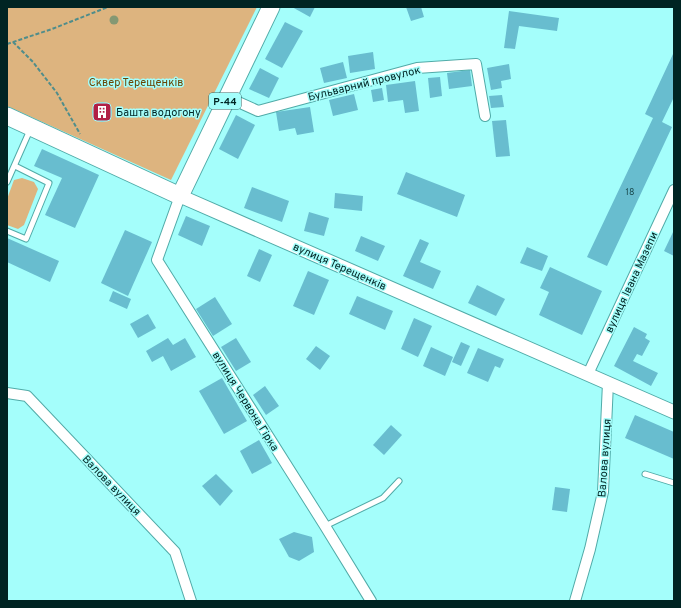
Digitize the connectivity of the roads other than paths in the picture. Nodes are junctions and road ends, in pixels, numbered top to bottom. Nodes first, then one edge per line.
1 (271, 7) edge
2 (227, 97) junction
3 (7, 116) edge
4 (485, 116) dead end
5 (31, 127) junction
6 (15, 166) junction
7 (7, 182) edge
8 (674, 190) edge
9 (180, 196) junction
10 (7, 231) edge
11 (588, 374) junction
12 (608, 383) junction
13 (7, 393) edge
14 (674, 412) edge
15 (645, 474) dead end
16 (400, 481) dead end
17 (674, 482) edge
18 (325, 526) junction
19 (191, 601) edge
20 (371, 601) edge
21 (575, 601) edge

1 - 2 main road, Р-44
2 - 4 street, Бульварний провулок
2 - 9 main road, Р-44
3 - 5 main road, вулиця Терещенків
5 - 6 lane
5 - 9 main road, вулиця Терещенків
6 - 7 lane
6 - 10 lane
8 - 11 street, вулиця Івана Мазепи
9 - 11 street, вулиця Терещенків
9 - 18 street, вулиця Червона Гірка
11 - 12 street, вулиця Терещенків
12 - 14 street, вулиця Терещенків
12 - 21 street, Валова вулиця
13 - 19 street, Валова вулиця
15 - 17 lane
16 - 18 lane
18 - 20 street, вулиця Червона Гірка

